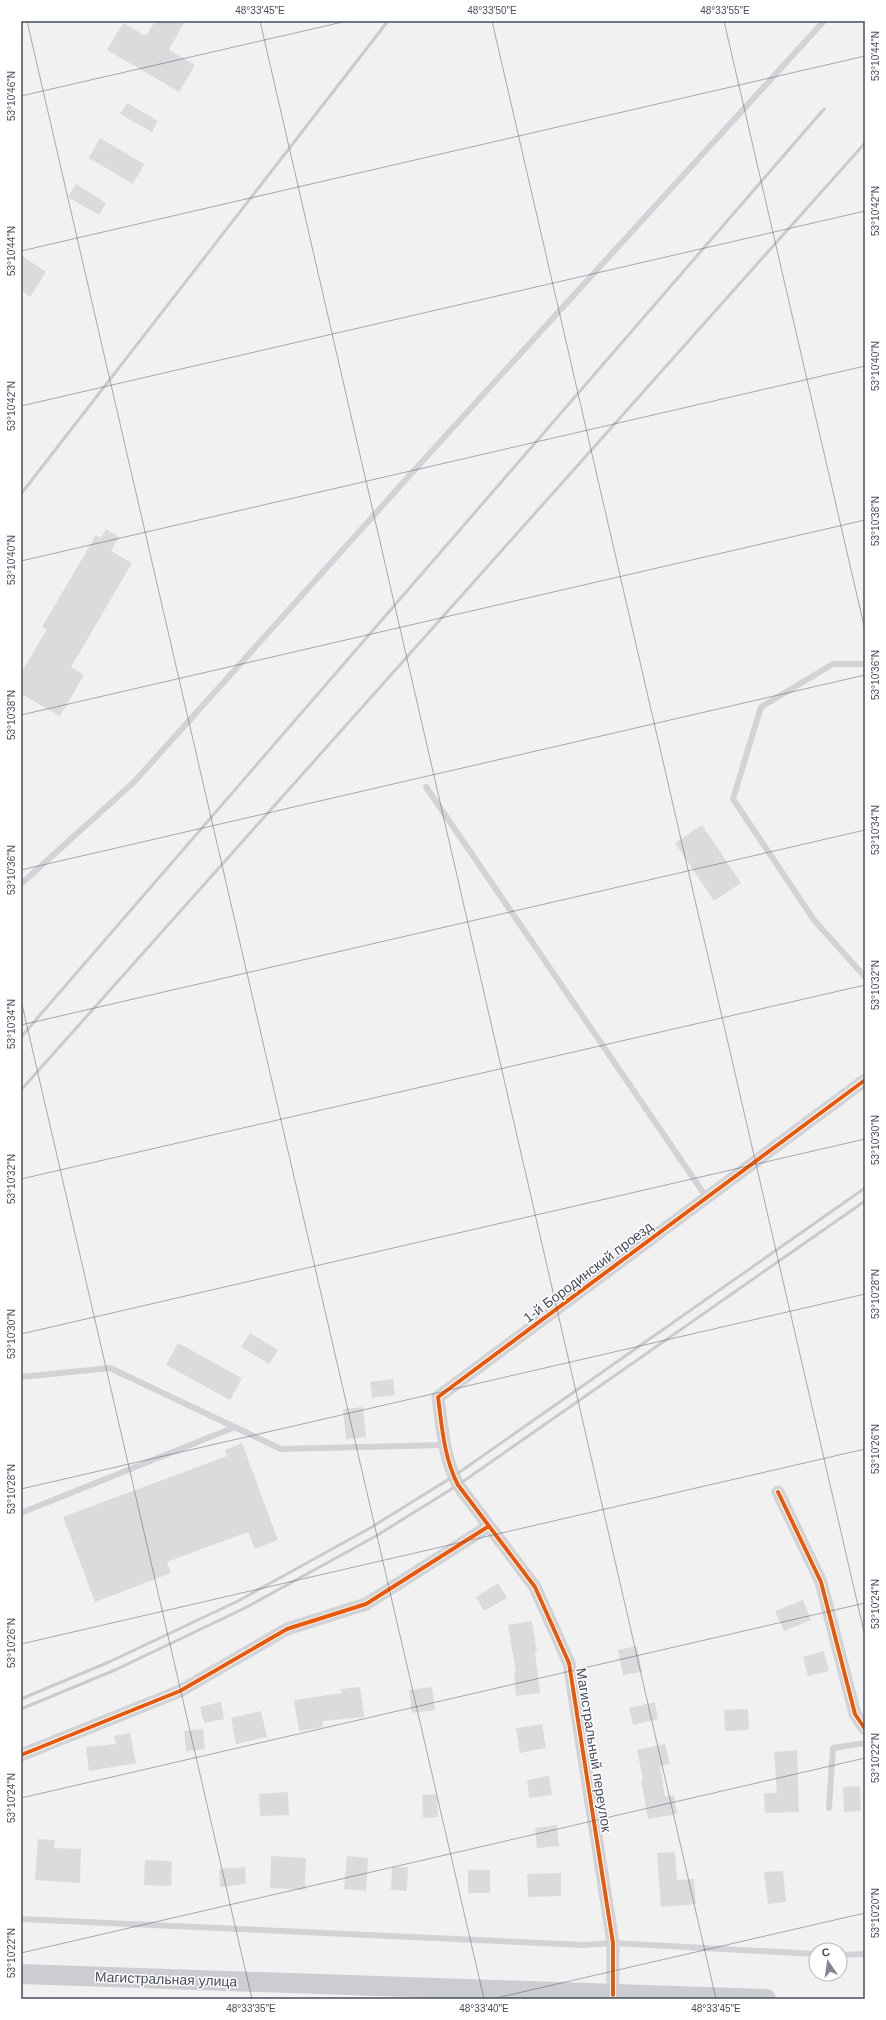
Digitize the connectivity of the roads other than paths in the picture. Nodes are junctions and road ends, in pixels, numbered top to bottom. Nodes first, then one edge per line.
1 (824, 21) edge
2 (865, 664) edge
3 (426, 787) dead end
4 (21, 884) edge
5 (865, 977) edge
6 (865, 1080) edge
7 (706, 1198) junction
8 (21, 1377) edge
9 (235, 1427) junction
10 (444, 1445) junction
11 (778, 1492) dead end
12 (21, 1513) edge
13 (489, 1526) junction
14 (865, 1729) edge
15 (865, 1743) edge
16 (21, 1754) edge
17 (829, 1808) dead end
18 (21, 1919) edge
19 (614, 1943) junction
20 (808, 1954) edge
21 (865, 1954) edge
22 (848, 1955) edge
23 (21, 1974) edge
24 (613, 1995) junction
25 (579, 1996) edge
26 (766, 1999) edge

1 - 4 lane
2 - 5 lane
3 - 7 lane
6 - 7 street, 1-й Бородинский проезд
7 - 10 street, 1-й Бородинский проезд
8 - 9 lane
9 - 10 lane
9 - 12 lane
10 - 13 street, 1-й Бородинский проезд
11 - 14 street
13 - 16 street
13 - 19 street, Магистральный переулок
15 - 17 lane
18 - 19 lane
19 - 20 lane
19 - 24 street, Магистральный переулок
21 - 22 lane
23 - 25 main road, Магистральная улица
24 - 25 main road, Магистральная улица
24 - 26 main road, Магистральная улица

